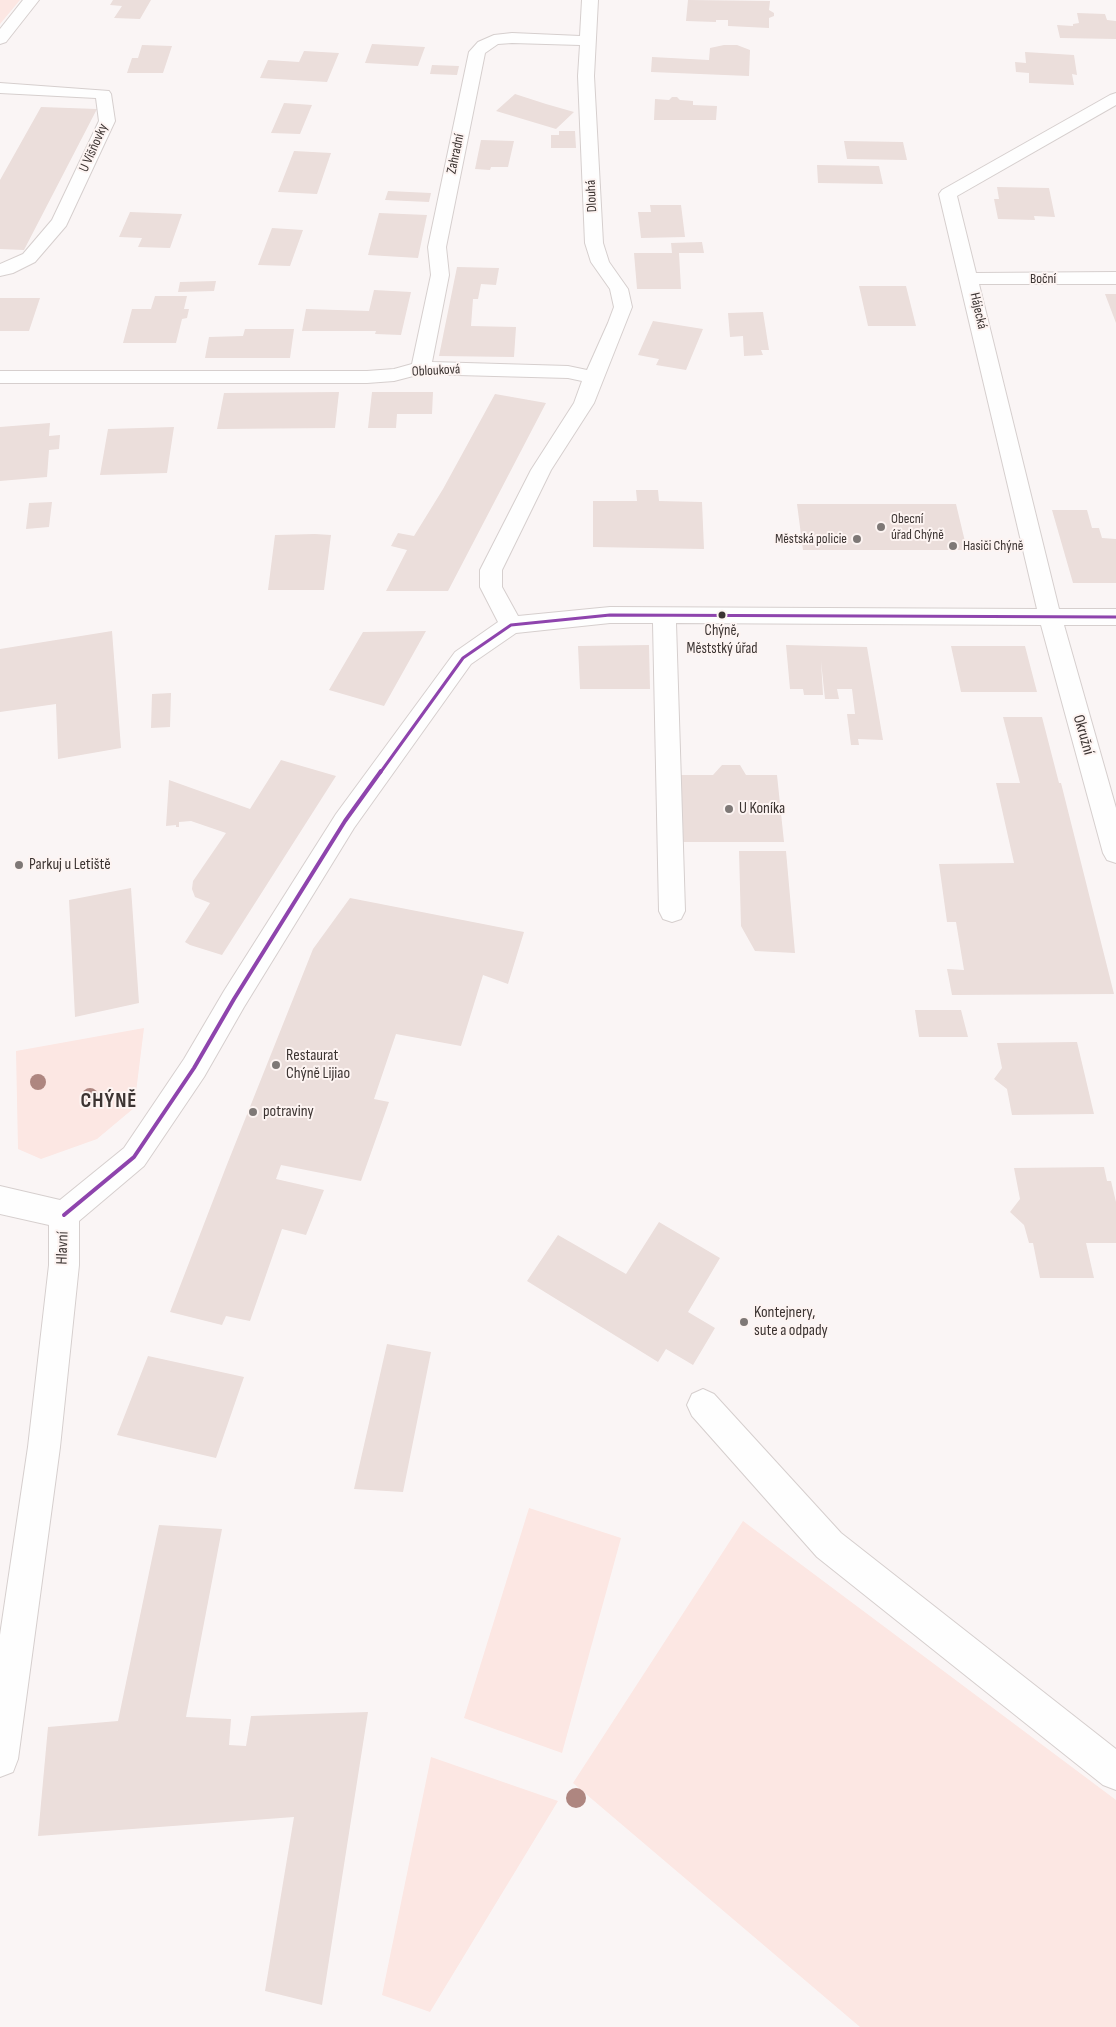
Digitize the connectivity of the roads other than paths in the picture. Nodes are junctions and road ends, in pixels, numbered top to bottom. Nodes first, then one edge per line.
1 (31, 0) edge
2 (590, 0) edge
3 (0, 39) edge
4 (587, 41) junction
5 (0, 88) edge
6 (1116, 98) edge
7 (0, 270) edge
8 (1116, 278) edge
9 (970, 279) junction
10 (421, 368) junction
11 (0, 377) edge
12 (593, 378) junction
13 (664, 616) junction
14 (1050, 617) junction
15 (1116, 617) edge
16 (511, 625) junction
17 (1116, 852) edge
18 (672, 911) dead end
19 (0, 1200) edge
20 (64, 1215) junction
21 (703, 1405) dead end
22 (0, 1759) edge
23 (1116, 1772) edge

1 - 3 street
2 - 4 street, Dlouhá
4 - 10 street, Zahradní
4 - 12 street, Dlouhá
5 - 7 street, U Višňovky
6 - 9 street, Hájecká
8 - 9 street, Boční
9 - 14 street, Hájecká
10 - 11 street, Oblouková
10 - 12 street, Oblouková
12 - 16 street
13 - 14 street, Hlavní
13 - 16 street, Hlavní
13 - 18 street
14 - 15 street, Hlavní
14 - 17 street, Okružní
16 - 20 street, Hlavní
19 - 20 street
20 - 22 street, Hlavní
21 - 23 street

